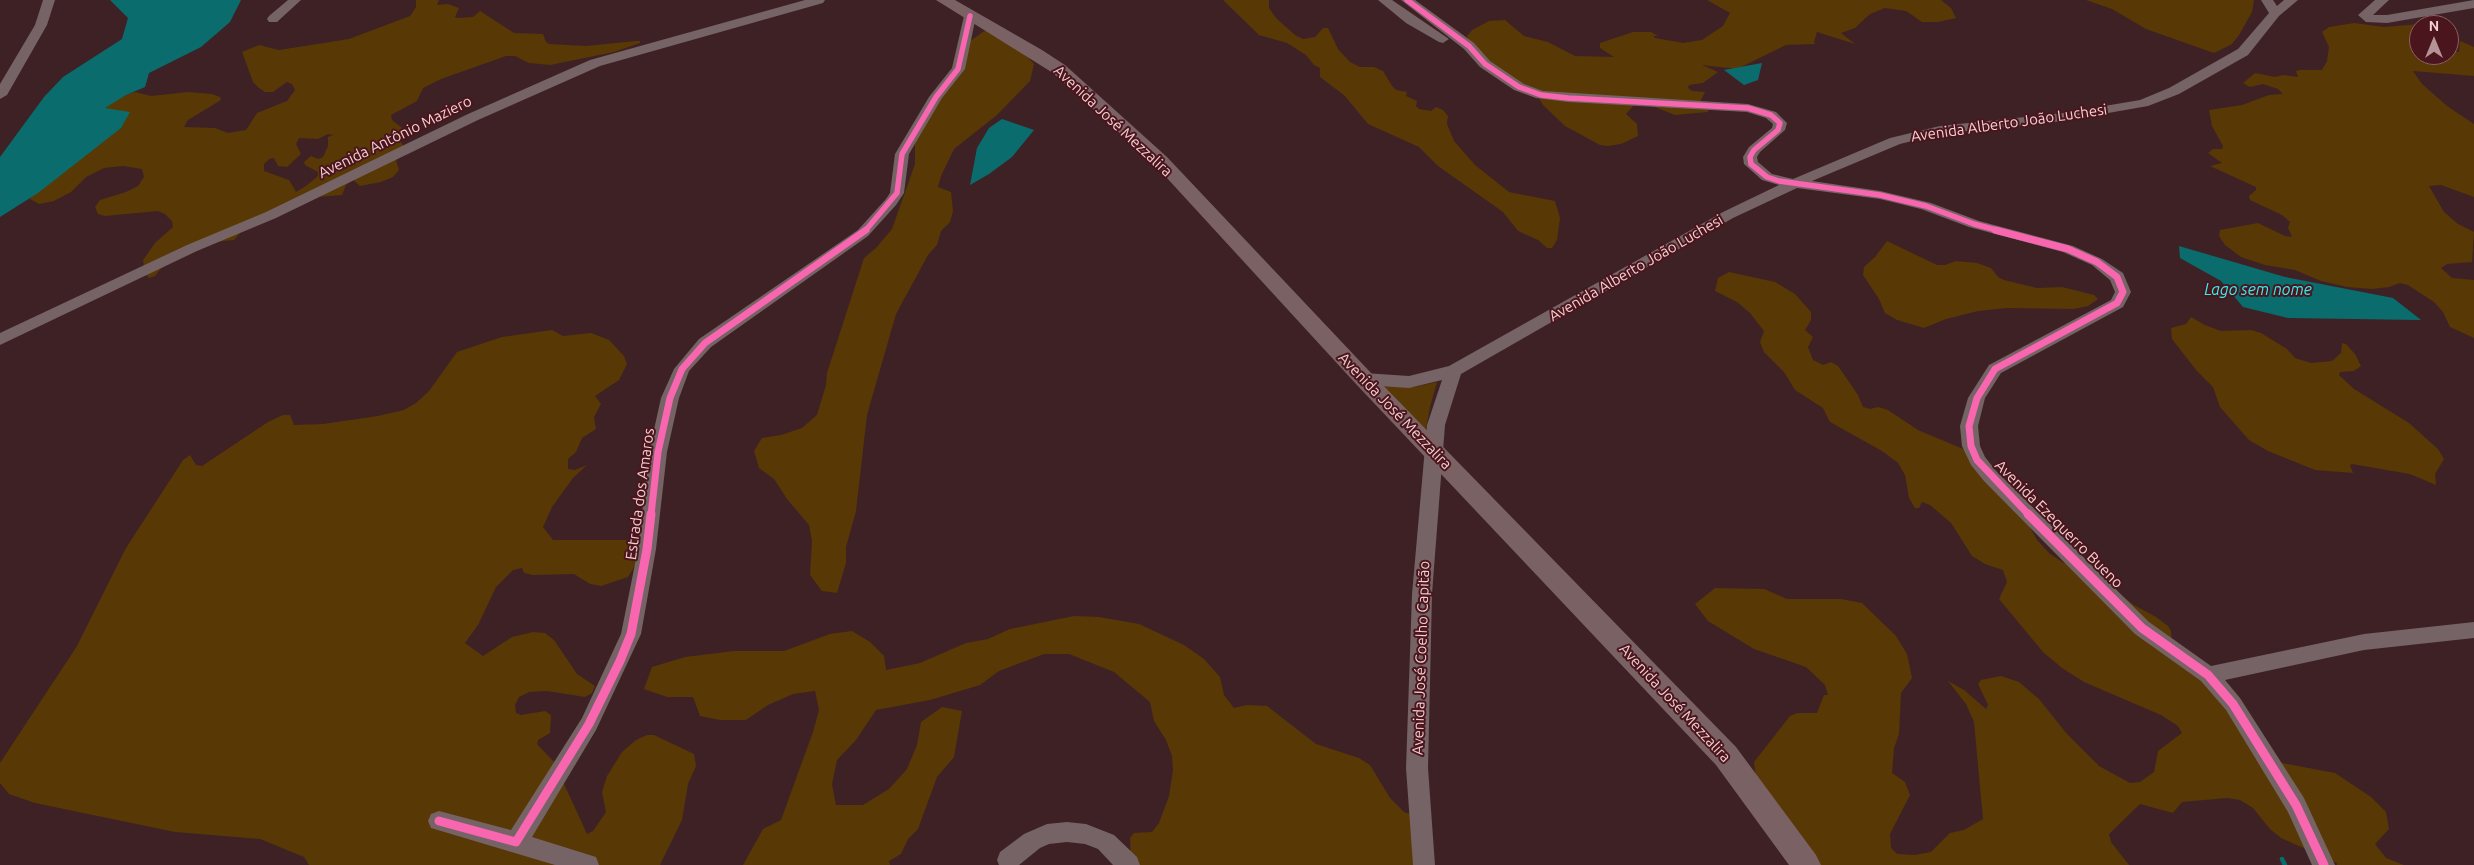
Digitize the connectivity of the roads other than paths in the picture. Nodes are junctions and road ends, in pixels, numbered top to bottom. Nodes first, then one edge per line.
1 (49, 0) edge
2 (295, 0) edge
3 (819, 0) edge
4 (944, 0) edge
5 (1384, 0) edge
6 (1407, 0) edge
7 (2267, 0) edge
8 (2292, 0) edge
9 (2383, 0) edge
10 (2474, 4) edge
11 (2275, 13) junction
12 (970, 16) junction
13 (273, 19) dead end
14 (1484, 64) junction
15 (0, 96) edge
16 (1795, 183) junction
17 (0, 340) edge
18 (1454, 371) junction
19 (1364, 379) junction
20 (1433, 450) junction
21 (2474, 630) edge
22 (2208, 675) junction
23 (439, 821) dead end
24 (516, 842) junction
25 (1008, 860) dead end
26 (588, 865) edge
27 (1129, 865) edge
28 (1424, 865) edge
29 (1806, 865) edge
30 (2324, 865) edge

1 - 15 street
2 - 13 street
3 - 17 street, Avenida Antônio Maziero
4 - 12 main road, Avenida José Mezzalira
5 - 14 street
6 - 14 street
7 - 11 street
8 - 11 street, Avenida Alberto João Luchesi
9 - 10 street
11 - 16 street, Avenida Alberto João Luchesi
12 - 19 main road, Avenida José Mezzalira
12 - 24 street, Estrada dos Amaros
14 - 16 street
16 - 18 street, Avenida Alberto João Luchesi
16 - 22 street, Avenida Ezequerro Bueno
18 - 19 street, Avenida Alberto João Luchesi
18 - 20 street, Avenida José Coelho Capitão
19 - 20 main road, Avenida José Mezzalira
20 - 28 street, Avenida José Coelho Capitão
20 - 29 main road, Avenida José Mezzalira
21 - 22 street
22 - 30 street, Avenida Ezequerro Bueno
23 - 24 street
24 - 26 street
25 - 27 street

